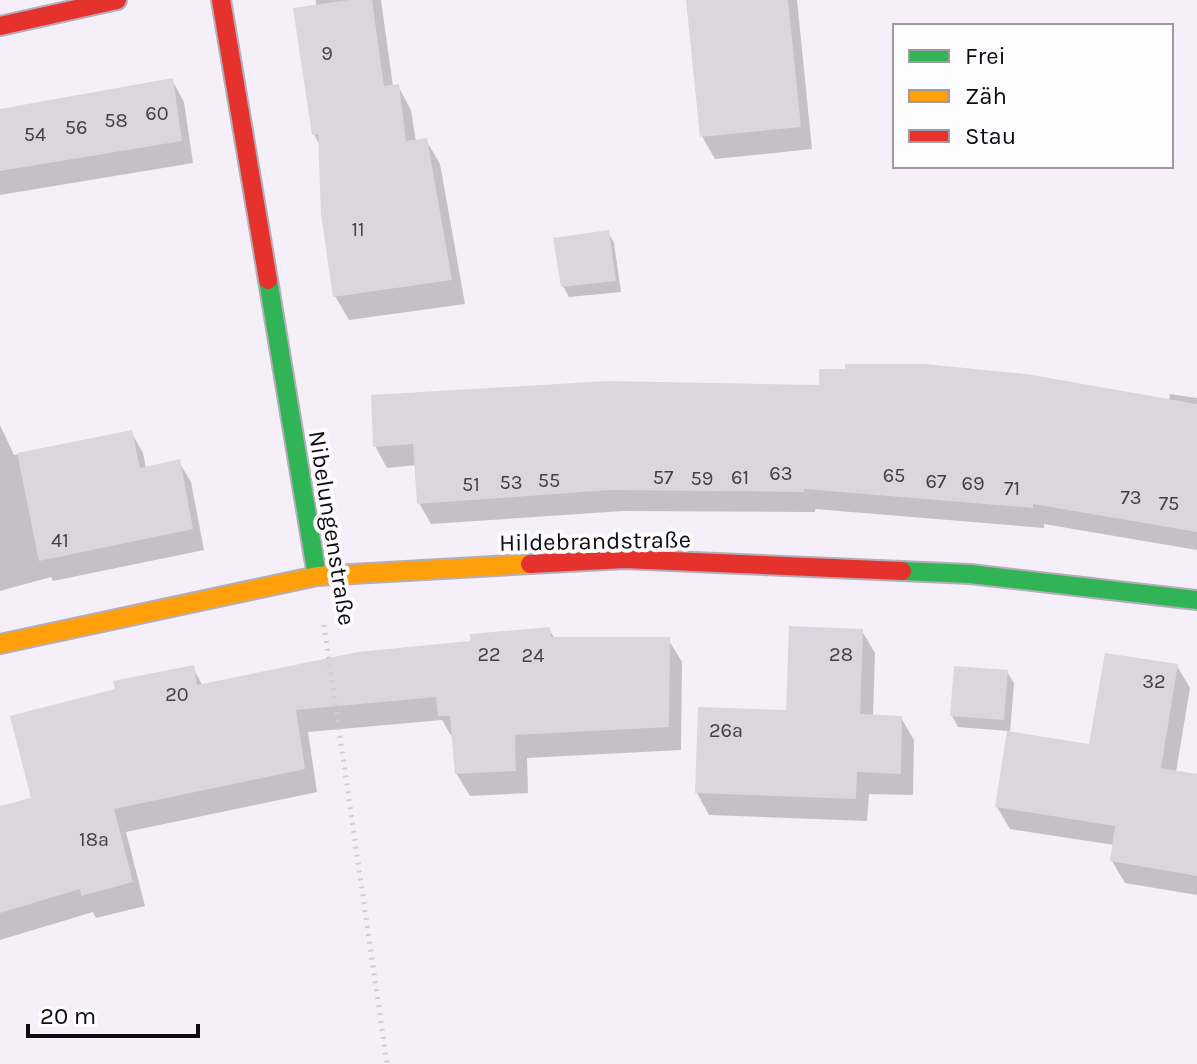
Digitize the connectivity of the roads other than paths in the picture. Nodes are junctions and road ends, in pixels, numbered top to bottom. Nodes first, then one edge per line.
1 (117, 0) edge
2 (221, 0) edge
3 (0, 26) edge
4 (317, 576) junction
5 (1197, 600) edge
6 (0, 644) edge

1 - 3 street
2 - 4 street, Nibelungenstraße
4 - 5 street, Hildebrandstraße
4 - 6 street, Hildebrandstraße

